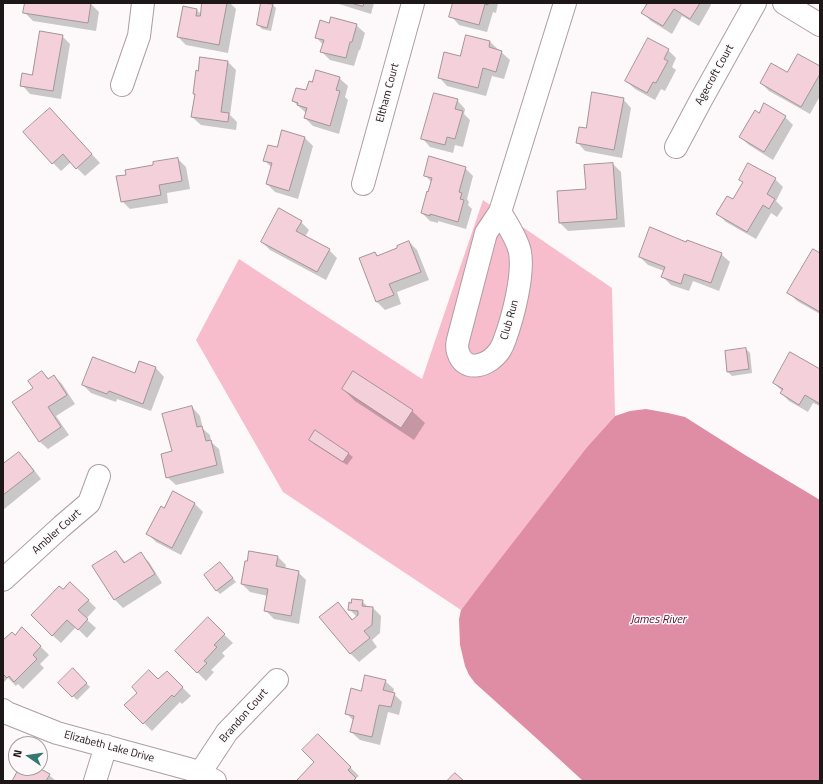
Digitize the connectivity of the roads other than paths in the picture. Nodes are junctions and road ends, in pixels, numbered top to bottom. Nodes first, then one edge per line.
1 (143, 3) edge
2 (413, 3) edge
3 (565, 3) edge
4 (755, 3) edge
5 (784, 3) edge
6 (820, 25) edge
7 (122, 85) dead end
8 (676, 146) dead end
9 (363, 184) dead end
10 (500, 212) junction
11 (99, 476) dead end
12 (3, 580) edge
13 (277, 680) dead end
14 (3, 710) edge
15 (106, 746) junction
16 (208, 777) edge
17 (95, 781) edge

1 - 7 street
2 - 9 street, Eltham Court
3 - 10 street, Club Run
4 - 8 street, Agecroft Court
5 - 6 street
10 - 10 street, Club Run
11 - 12 street, Ambler Court
13 - 16 street, Brandon Court
14 - 15 street, Elizabeth Lake Drive
15 - 16 street, Elizabeth Lake Drive
15 - 17 street

